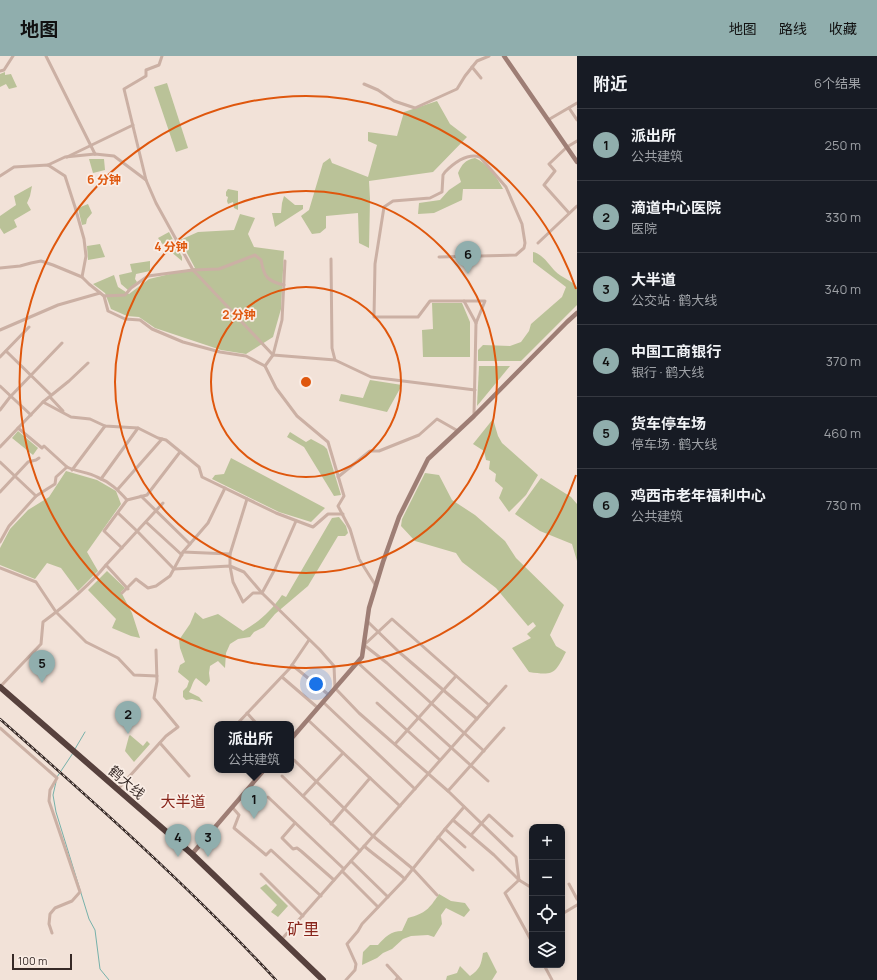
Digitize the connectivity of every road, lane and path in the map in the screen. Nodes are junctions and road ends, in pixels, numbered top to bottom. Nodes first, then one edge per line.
1 (13, 56) edge
2 (46, 56) edge
3 (162, 56) edge
4 (490, 56) edge
5 (504, 56) edge
6 (472, 67) junction
7 (0, 71) edge
8 (481, 78) dead end
9 (364, 84) dead end
10 (577, 103) edge
11 (569, 108) junction
12 (548, 120) junction
13 (577, 120) edge
14 (133, 125) junction
15 (577, 141) edge
16 (91, 145) junction
17 (567, 147) junction
18 (95, 154) junction
19 (65, 158) junction
20 (577, 162) edge
21 (48, 165) junction
22 (0, 176) edge
23 (146, 180) junction
24 (577, 206) edge
25 (569, 214) junction
26 (538, 243) dead end
27 (439, 257) dead end
28 (332, 259) dead end
29 (285, 261) dead end
30 (0, 268) edge
31 (193, 270) junction
32 (82, 277) junction
33 (284, 285) junction
34 (100, 293) junction
35 (104, 296) junction
36 (464, 301) junction
37 (577, 313) edge
38 (476, 323) junction
39 (29, 327) dead end
40 (0, 330) edge
41 (62, 343) dead end
42 (6, 351) junction
43 (272, 355) junction
44 (0, 357) edge
45 (334, 360) junction
46 (88, 363) dead end
47 (265, 366) junction
48 (31, 375) junction
49 (0, 386) edge
50 (474, 390) junction
51 (51, 396) junction
52 (10, 397) junction
53 (43, 402) junction
54 (0, 410) edge
55 (64, 412) junction
56 (31, 415) junction
57 (474, 416) junction
58 (105, 426) junction
59 (18, 428) junction
60 (138, 428) junction
61 (458, 431) junction
62 (162, 439) junction
63 (0, 447) edge
64 (180, 452) junction
65 (39, 458) dead end
66 (0, 462) edge
67 (67, 467) junction
68 (72, 470) junction
69 (16, 476) junction
70 (338, 477) junction
71 (101, 479) junction
72 (225, 488) junction
73 (118, 489) junction
74 (0, 492) edge
75 (36, 496) junction
76 (141, 496) junction
77 (247, 499) junction
78 (127, 500) junction
79 (163, 503) dead end
80 (156, 511) junction
81 (118, 513) junction
82 (343, 514) junction
83 (296, 521) junction
84 (146, 522) junction
85 (137, 531) junction
86 (0, 540) edge
87 (190, 544) junction
88 (122, 548) junction
89 (182, 553) junction
90 (230, 554) junction
91 (106, 565) junction
92 (230, 566) junction
93 (0, 568) edge
94 (174, 568) junction
95 (376, 586) junction
96 (128, 589) junction
97 (122, 593) dead end
98 (262, 594) junction
99 (56, 612) junction
100 (367, 621) junction
101 (378, 631) junction
102 (309, 640) junction
103 (364, 645) junction
104 (156, 650) dead end
105 (357, 662) junction
106 (292, 665) junction
107 (157, 676) junction
108 (282, 676) junction
109 (456, 676) junction
110 (506, 686) dead end
111 (0, 687) edge
112 (335, 688) junction
113 (444, 689) junction
114 (329, 695) junction
115 (323, 702) junction
116 (377, 703) dead end
117 (431, 703) junction
118 (490, 705) junction
119 (318, 708) junction
120 (246, 713) junction
121 (419, 717) junction
122 (477, 719) junction
123 (308, 720) junction
124 (239, 721) edge
125 (254, 721) edge
126 (0, 728) edge
127 (504, 728) dead end
128 (406, 730) junction
129 (464, 733) junction
130 (294, 736) edge
131 (160, 743) junction
132 (396, 744) junction
133 (452, 747) junction
134 (484, 750) junction
135 (343, 753) junction
136 (294, 760) dead end
137 (440, 760) junction
138 (471, 765) junction
139 (261, 773) edge
140 (428, 774) junction
141 (190, 776) dead end
142 (282, 776) dead end
143 (370, 778) junction
144 (488, 781) dead end
145 (317, 782) junction
146 (118, 789) junction
147 (415, 789) junction
148 (448, 791) junction
149 (303, 796) junction
150 (268, 797) dead end
151 (400, 806) junction
152 (232, 807) junction
153 (464, 807) junction
154 (344, 808) junction
155 (453, 820) junction
156 (295, 823) junction
157 (331, 824) junction
158 (481, 824) junction
159 (445, 829) junction
160 (471, 835) junction
161 (373, 836) junction
162 (512, 836) dead end
163 (438, 837) junction
164 (364, 846) junction
165 (465, 847) dead end
166 (360, 851) junction
167 (192, 854) junction
168 (351, 861) junction
169 (413, 869) junction
170 (343, 870) junction
171 (473, 870) dead end
172 (261, 874) dead end
173 (405, 879) junction
174 (334, 880) junction
175 (519, 880) junction
176 (569, 884) dead end
177 (529, 886) edge
178 (437, 895) dead end
179 (320, 896) junction
180 (388, 897) junction
181 (577, 899) edge
182 (577, 905) edge
183 (378, 906) junction
184 (565, 912) edge
185 (303, 916) junction
186 (52, 933) dead end
187 (529, 937) edge
188 (281, 940) junction
189 (388, 965) dead end
190 (546, 968) edge
191 (397, 978) edge
192 (323, 980) edge
193 (346, 980) edge
194 (401, 980) edge
195 (552, 980) edge

1 - 7 street
2 - 16 street
3 - 14 street
4 - 6 street
5 - 12 street
6 - 8 street
6 - 9 street
10 - 11 street
11 - 12 street
11 - 13 street
12 - 17 street
14 - 16 street
14 - 23 street
15 - 17 street
16 - 18 street
16 - 19 street
17 - 20 street
17 - 25 street
18 - 19 street
18 - 23 street
19 - 21 street
21 - 22 street
21 - 32 street
23 - 31 street
24 - 25 street
25 - 26 street
27 - 36 street
28 - 45 street
29 - 33 street
30 - 32 street
31 - 33 street
31 - 35 street
31 - 43 street
32 - 34 street
33 - 43 street
34 - 35 street
34 - 40 street
35 - 47 street
36 - 38 street
36 - 38 street
37 - 57 street
38 - 50 street
39 - 42 street
41 - 48 street
42 - 44 street
42 - 48 street
43 - 45 street
43 - 47 street
45 - 50 street
46 - 51 street
47 - 70 street
48 - 51 street
48 - 52 street
49 - 52 street
50 - 57 street
51 - 53 street
51 - 55 street
52 - 54 street
52 - 56 street
53 - 55 street
53 - 56 street
55 - 58 street
56 - 59 street
57 - 61 street
58 - 60 street
58 - 68 street
59 - 63 street
59 - 67 street
60 - 62 street
60 - 71 street
61 - 70 street
61 - 95 street
62 - 64 street
62 - 73 street
64 - 72 street
64 - 76 street
65 - 69 street
66 - 69 street
67 - 68 street
67 - 75 street
68 - 71 street
69 - 74 street
69 - 75 street
70 - 82 street
71 - 73 street
72 - 77 street
72 - 87 street
73 - 78 street
75 - 86 street
76 - 78 street
76 - 80 street
77 - 83 street
77 - 90 street
78 - 81 street
79 - 80 street
80 - 84 street
80 - 87 street
81 - 85 street
81 - 88 street
82 - 83 street
82 - 95 street
83 - 98 street
84 - 85 street
84 - 89 street
85 - 88 street
85 - 94 street
87 - 89 street
88 - 91 street
89 - 90 street
89 - 94 street
90 - 92 street
91 - 96 street
91 - 99 street
92 - 94 street
92 - 98 street
92 - 98 street
93 - 99 street
94 - 96 street
95 - 100 street
96 - 97 street
98 - 102 street
99 - 107 street
99 - 111 street
100 - 101 street
100 - 103 street
101 - 103 street
101 - 109 street
101 - 113 street
102 - 106 street
102 - 112 street
103 - 105 street
103 - 117 street
104 - 107 street
105 - 112 street
105 - 121 street
106 - 108 street
106 - 114 street
107 - 131 street
108 - 119 street
108 - 120 street
109 - 113 street
109 - 118 street
110 - 118 street
111 - 146 highway, 鹤大线
112 - 114 street
112 - 132 street
113 - 117 street
113 - 122 street
114 - 115 street
115 - 119 street
115 - 147 street
116 - 128 street
117 - 121 street
117 - 129 street
118 - 122 street
119 - 123 street
120 - 124 street
120 - 125 street
121 - 128 street
121 - 133 street
122 - 129 street
123 - 130 street
123 - 135 street
126 - 186 street
127 - 134 street
128 - 132 street
128 - 137 street
129 - 133 street
129 - 134 street
131 - 141 street
131 - 146 street
132 - 140 street
133 - 137 street
133 - 138 street
134 - 138 street
135 - 143 street
135 - 145 street
136 - 145 street
137 - 140 street
138 - 144 street
138 - 148 street
139 - 152 street
140 - 147 street
140 - 148 street
142 - 149 street
143 - 151 street
143 - 154 street
145 - 149 street
145 - 154 street
146 - 167 highway, 鹤大线
147 - 151 street
148 - 153 street
149 - 157 street
150 - 156 street
151 - 161 street
152 - 167 street
152 - 179 street
153 - 155 street
153 - 158 street
154 - 157 street
154 - 161 street
155 - 159 street
155 - 160 street
156 - 170 street
156 - 174 street
157 - 166 street
158 - 160 street
158 - 162 street
158 - 175 street
159 - 163 street
159 - 165 street
160 - 175 street
161 - 164 street
161 - 169 street
163 - 169 street
163 - 171 street
164 - 166 street
164 - 173 street
166 - 168 street
167 - 188 highway, 鹤大线
168 - 170 street
168 - 180 street
169 - 173 street
169 - 178 street
170 - 174 street
170 - 183 street
172 - 185 street
173 - 180 street
174 - 179 street
175 - 177 street
175 - 187 street
176 - 181 street
179 - 185 street
180 - 183 street
182 - 184 street
183 - 193 street
185 - 188 street
188 - 192 highway, 鹤大线
189 - 191 street
190 - 195 street
191 - 194 street

